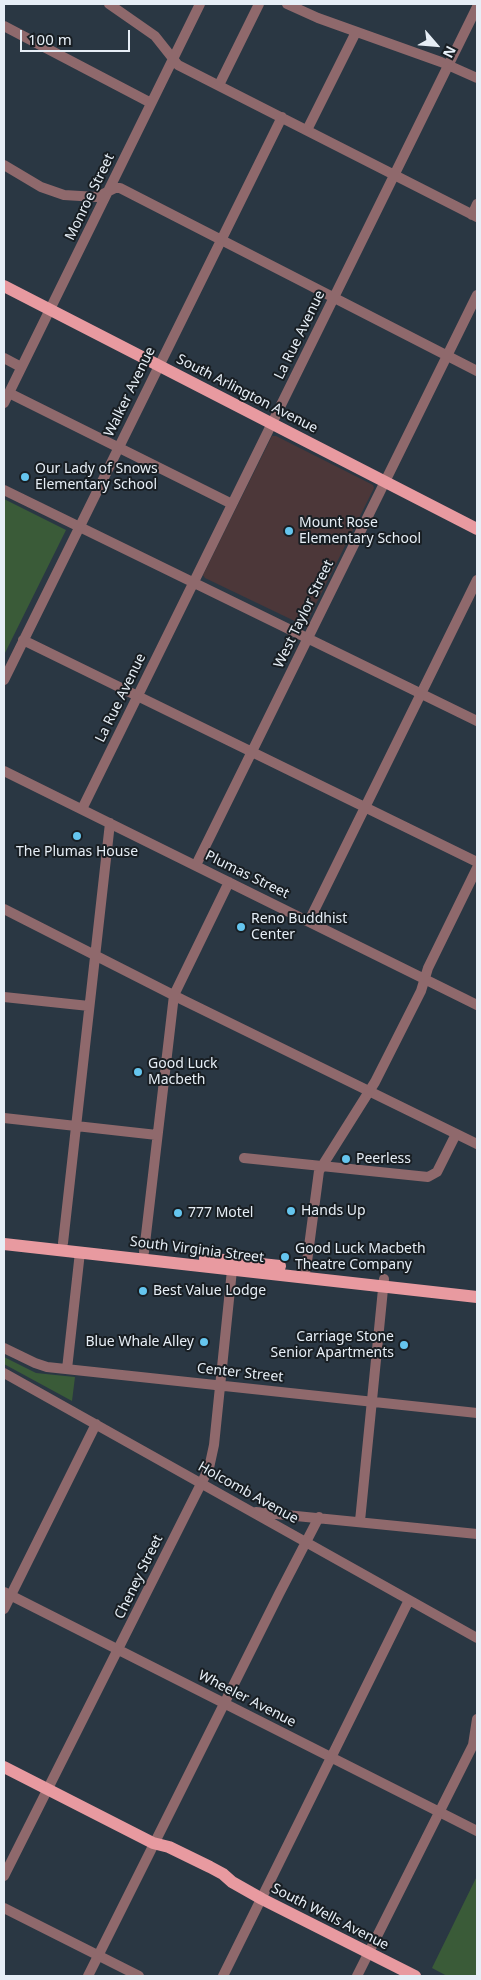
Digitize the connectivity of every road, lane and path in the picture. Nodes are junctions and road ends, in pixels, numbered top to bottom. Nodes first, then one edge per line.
1 (109, 4) edge
2 (200, 4) edge
3 (259, 4) edge
4 (287, 4) edge
5 (477, 8) edge
6 (4, 26) edge
7 (356, 32) junction
8 (173, 60) junction
9 (449, 65) junction
10 (477, 78) edge
11 (219, 86) junction
12 (151, 103) junction
13 (282, 118) junction
14 (307, 130) junction
15 (4, 165) edge
16 (394, 175) junction
17 (107, 193) junction
18 (477, 204) edge
19 (475, 216) edge
20 (220, 240) junction
21 (4, 286) edge
22 (477, 295) edge
23 (334, 298) junction
24 (49, 310) junction
25 (447, 356) junction
26 (4, 358) edge
27 (158, 366) junction
28 (21, 367) junction
29 (477, 371) edge
30 (9, 393) junction
31 (4, 403) edge
32 (272, 424) junction
33 (118, 447) junction
34 (384, 481) junction
35 (4, 490) edge
36 (232, 504) junction
37 (79, 526) junction
38 (477, 529) edge
39 (477, 580) edge
40 (193, 582) junction
41 (308, 638) junction
42 (23, 640) junction
43 (4, 680) edge
44 (422, 693) junction
45 (137, 695) junction
46 (477, 721) edge
47 (252, 751) junction
48 (4, 771) edge
49 (366, 807) junction
50 (82, 809) junction
51 (110, 823) junction
52 (477, 862) edge
53 (196, 865) junction
54 (477, 868) edge
55 (229, 882) junction
56 (4, 909) edge
57 (309, 921) junction
58 (94, 954) junction
59 (425, 978) junction
60 (174, 995) junction
61 (4, 997) edge
62 (477, 1005) edge
63 (89, 1006) junction
64 (369, 1091) junction
65 (4, 1118) edge
66 (76, 1126) junction
67 (456, 1134) junction
68 (157, 1135) junction
69 (477, 1144) edge
70 (244, 1158) dead end
71 (321, 1166) junction
72 (4, 1236) edge
73 (63, 1243) junction
74 (4, 1244) edge
75 (80, 1252) junction
76 (139, 1255) junction
77 (269, 1269) junction
78 (306, 1269) junction
79 (232, 1270) junction
80 (383, 1282) junction
81 (477, 1288) edge
82 (477, 1296) edge
83 (4, 1348) edge
84 (67, 1369) junction
85 (4, 1373) edge
86 (220, 1385) junction
87 (372, 1402) junction
88 (477, 1413) edge
89 (96, 1424) junction
90 (201, 1483) junction
91 (252, 1511) junction
92 (319, 1517) junction
93 (360, 1521) junction
94 (477, 1534) edge
95 (306, 1541) junction
96 (7, 1594) edge
97 (410, 1600) junction
98 (4, 1609) edge
99 (477, 1638) edge
100 (119, 1649) junction
101 (224, 1704) junction
102 (477, 1719) edge
103 (331, 1758) junction
104 (4, 1767) edge
105 (48, 1789) junction
106 (439, 1812) junction
107 (477, 1831) edge
108 (154, 1843) junction
109 (4, 1876) edge
110 (262, 1898) junction
111 (4, 1908) edge
112 (368, 1953) junction
113 (98, 1956) junction
114 (88, 1976) edge
115 (139, 1976) edge
116 (223, 1976) edge
117 (357, 1976) edge
118 (416, 1976) edge

1 - 8 street
2 - 8 street, Monroe Street
3 - 11 street
4 - 7 street
5 - 9 street, La Rue Avenue
6 - 12 street
7 - 9 street
7 - 14 street
8 - 11 street
8 - 12 street, Monroe Street
9 - 10 street
9 - 16 street, La Rue Avenue
11 - 13 street
12 - 17 street, Monroe Street
13 - 14 street
13 - 20 street, Walker Avenue
14 - 16 street
15 - 17 street
16 - 19 street
16 - 23 street, La Rue Avenue
17 - 20 street
17 - 24 street, Monroe Street
18 - 19 street
20 - 23 street
20 - 27 street, Walker Avenue
21 - 24 main road, South Arlington Avenue
22 - 25 street, West Taylor Street
23 - 25 street
23 - 32 street, La Rue Avenue
24 - 27 main road, South Arlington Avenue
24 - 28 street, Monroe Street
25 - 29 street
25 - 34 street, West Taylor Street
26 - 28 street
27 - 32 main road, South Arlington Avenue
27 - 33 street, Walker Avenue
28 - 30 street, Monroe Street
30 - 31 street, Monroe Street
30 - 33 street
32 - 34 main road, South Arlington Avenue
32 - 36 street, La Rue Avenue
33 - 36 street
33 - 37 street, Walker Avenue
34 - 38 main road, South Arlington Avenue
34 - 41 street, West Taylor Street
35 - 37 street
36 - 40 street, La Rue Avenue
37 - 40 street
37 - 42 street, Walker Avenue
39 - 44 street
40 - 41 street
40 - 45 street, La Rue Avenue
41 - 44 street
41 - 47 street, West Taylor Street
42 - 43 street, Walker Avenue
42 - 45 street
44 - 46 street
44 - 49 street
45 - 47 street
45 - 50 street, La Rue Avenue
47 - 49 street
47 - 53 street, West Taylor Street
48 - 50 street, Plumas Street
49 - 52 street
49 - 57 street
50 - 51 street, Plumas Street
51 - 53 street, Plumas Street
51 - 58 street
53 - 55 street, Plumas Street
54 - 59 street
55 - 57 street, Plumas Street
55 - 60 street
56 - 58 street
57 - 59 street, Plumas Street
58 - 60 street
58 - 63 street
59 - 62 street, Plumas Street
59 - 64 street
60 - 64 street
60 - 68 street
61 - 63 street
63 - 66 street
64 - 67 street
64 - 71 street
65 - 66 street
66 - 68 street
66 - 73 street
67 - 69 street
67 - 71 street
68 - 76 street
70 - 71 street
71 - 78 street
72 - 73 main road, South Virginia Street
73 - 76 main road, South Virginia Street
74 - 75 main road, South Virginia Street
75 - 76 main road, South Virginia Street
75 - 84 street
76 - 77 main road, South Virginia Street
76 - 79 main road, South Virginia Street
77 - 78 main road, South Virginia Street
77 - 79 main road, South Virginia Street
77 - 80 main road, South Virginia Street
78 - 80 main road, South Virginia Street
79 - 86 street, Cheney Street
80 - 81 main road, South Virginia Street
80 - 82 main road, South Virginia Street
80 - 87 street
83 - 84 street, Center Street
84 - 86 street, Center Street
85 - 89 street, Holcomb Avenue
86 - 87 street, Center Street
86 - 90 street, Cheney Street
87 - 88 street, Center Street
87 - 93 street
89 - 90 street, Holcomb Avenue
89 - 96 street
90 - 91 street, Holcomb Avenue
90 - 100 street, Cheney Street
91 - 92 street
91 - 95 street, Holcomb Avenue
92 - 93 street
92 - 95 street
93 - 94 street
95 - 97 street, Holcomb Avenue
95 - 101 street
96 - 98 street
96 - 100 street, Wheeler Avenue
97 - 99 street, Holcomb Avenue
97 - 103 street
100 - 101 street, Wheeler Avenue
100 - 105 street, Cheney Street
101 - 103 street, Wheeler Avenue
101 - 108 street
102 - 106 street
103 - 106 street, Wheeler Avenue
103 - 110 street
104 - 105 main road, South Wells Avenue
105 - 108 main road, South Wells Avenue
105 - 109 street, Cheney Street
106 - 107 street, Wheeler Avenue
106 - 112 street
108 - 110 main road, South Wells Avenue
108 - 113 street
110 - 112 main road, South Wells Avenue
110 - 116 street
111 - 113 street
112 - 117 street
112 - 118 main road, South Wells Avenue
113 - 114 street
113 - 115 street

